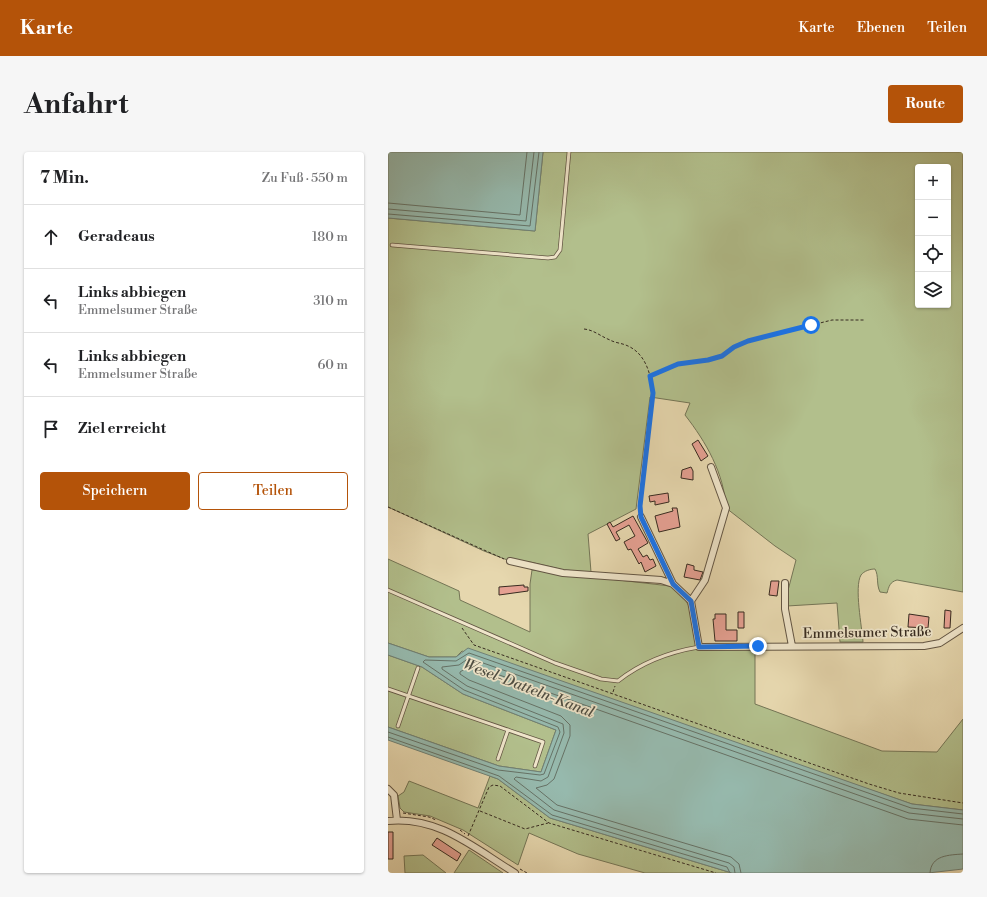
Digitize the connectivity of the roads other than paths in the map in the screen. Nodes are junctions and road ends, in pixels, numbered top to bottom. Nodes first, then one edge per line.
1 (569, 152) edge
2 (392, 245) dead end
3 (711, 467) dead end
4 (641, 517) road end
5 (510, 561) road end
6 (786, 583) dead end
7 (673, 584) junction
8 (388, 590) edge
9 (691, 601) junction
10 (963, 628) edge
11 (792, 646) junction
12 (699, 647) junction
13 (418, 668) dead end
14 (388, 689) edge
15 (408, 696) junction
16 (398, 726) dead end
17 (508, 730) junction
18 (498, 758) dead end
19 (535, 766) dead end
20 (388, 789) edge
21 (397, 820) junction
22 (388, 821) edge
23 (515, 873) edge

1 - 2 lane
3 - 9 street
4 - 7 street
5 - 7 street
6 - 11 street, Emmelsumer Straße
7 - 9 street
8 - 12 lane
9 - 12 street
10 - 11 street, Emmelsumer Straße
11 - 12 street, Emmelsumer Straße
13 - 15 lane
14 - 15 lane
15 - 16 lane
15 - 17 lane
17 - 18 lane
17 - 19 lane
20 - 21 street
21 - 22 street
21 - 23 street

